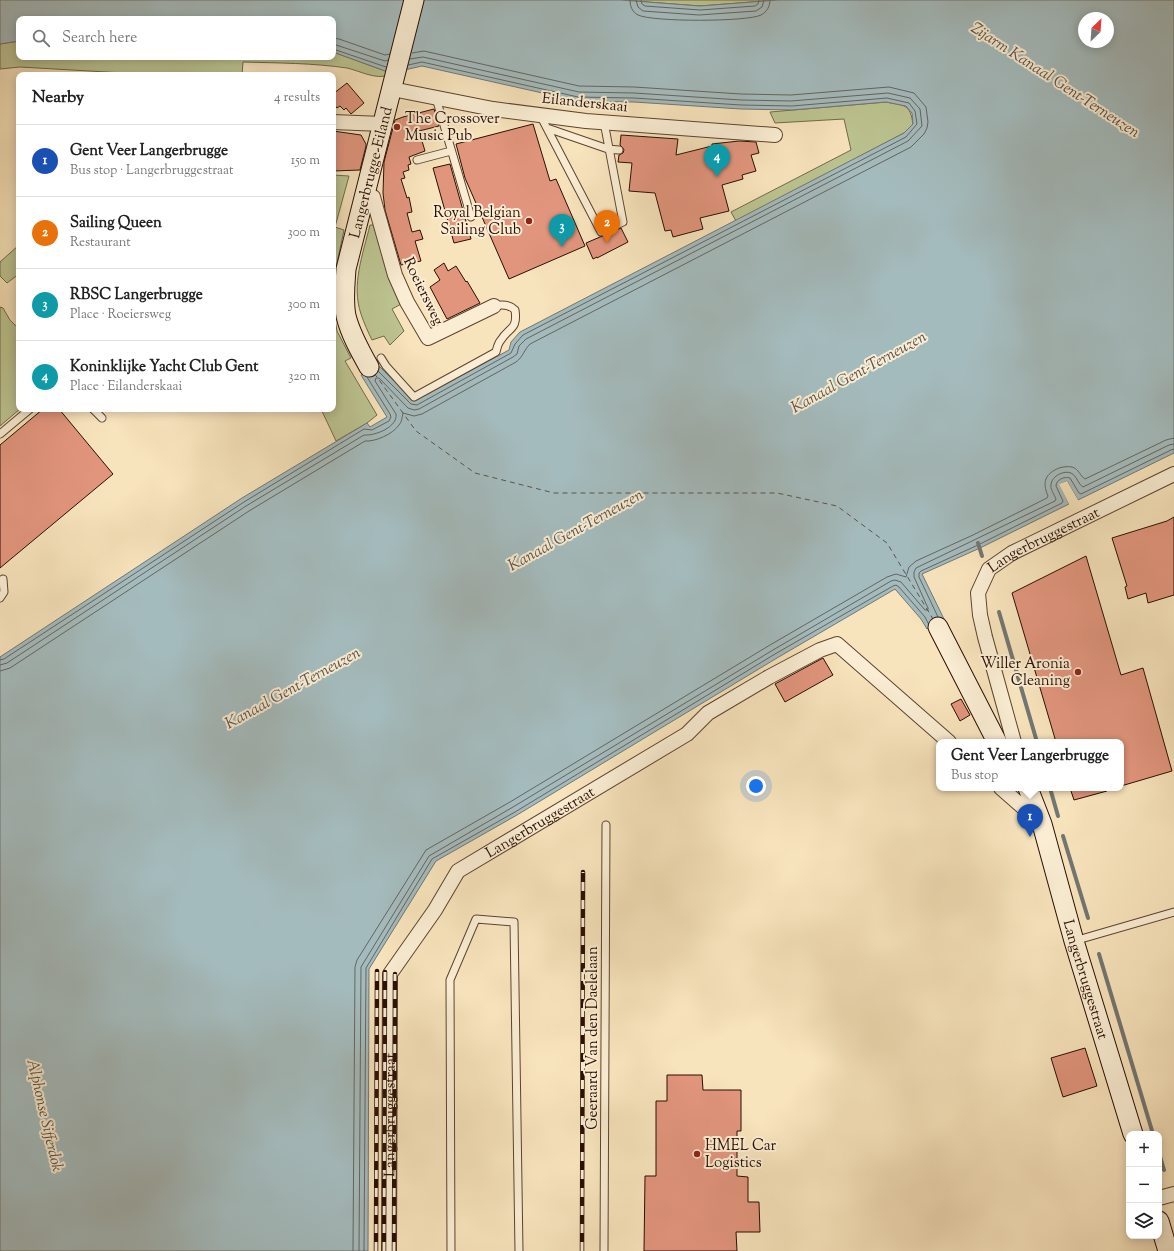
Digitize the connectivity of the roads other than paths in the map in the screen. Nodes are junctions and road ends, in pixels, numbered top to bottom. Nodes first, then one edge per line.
1 (414, 0) edge
2 (392, 89) junction
3 (436, 98) junction
4 (540, 115) junction
5 (336, 122) edge
6 (604, 122) junction
7 (382, 124) junction
8 (547, 128) junction
9 (775, 135) dead end
10 (608, 148) junction
11 (619, 150) dead end
12 (451, 151) junction
13 (416, 160) dead end
14 (365, 195) junction
15 (470, 217) dead end
16 (494, 306) joint
17 (375, 362) joint
18 (26, 412) edge
19 (96, 412) edge
20 (102, 418) dead end
21 (0, 434) edge
22 (1174, 474) edge
23 (3, 579) dead end
24 (0, 598) edge
25 (938, 627) dead end
26 (946, 739) edge
27 (995, 739) edge
28 (1013, 739) edge
29 (1004, 791) edge
30 (1029, 791) edge
31 (1042, 824) junction
32 (606, 825) dead end
33 (1174, 912) edge
34 (1074, 941) junction
35 (1132, 1131) edge
36 (1174, 1194) edge
37 (1162, 1197) edge
38 (1162, 1231) edge
39 (389, 1251) edge
40 (451, 1251) edge
41 (519, 1251) edge
42 (604, 1251) edge
43 (1168, 1251) edge

1 - 2 main road, Langerbrugge-Eiland
2 - 3 street, Eilanderskaai
2 - 7 main road, Langerbrugge-Eiland
3 - 4 street, Eilanderskaai
3 - 12 lane
4 - 6 street, Eilanderskaai
4 - 8 lane
5 - 7 street
6 - 9 street, Eilanderskaai
6 - 10 lane
7 - 14 main road, Langerbrugge-Eiland
8 - 10 lane
8 - 10 lane
10 - 11 lane
12 - 13 lane
12 - 15 lane
14 - 16 street, Roeiersweg
14 - 17 main road, Langerbrugge-Eiland
16 - 17 lane
18 - 21 lane
19 - 20 lane
22 - 28 street, Langerbruggestraat
23 - 24 lane
25 - 27 main road
26 - 39 street, Langerbruggestraat
29 - 31 street
30 - 31 main road, Langerbruggestraat
31 - 34 main road, Langerbruggestraat
32 - 42 lane, Geeraard Van den Daelelaan
33 - 34 lane
34 - 35 main road, Langerbruggestraat
36 - 37 street
38 - 43 main road
40 - 41 lane

